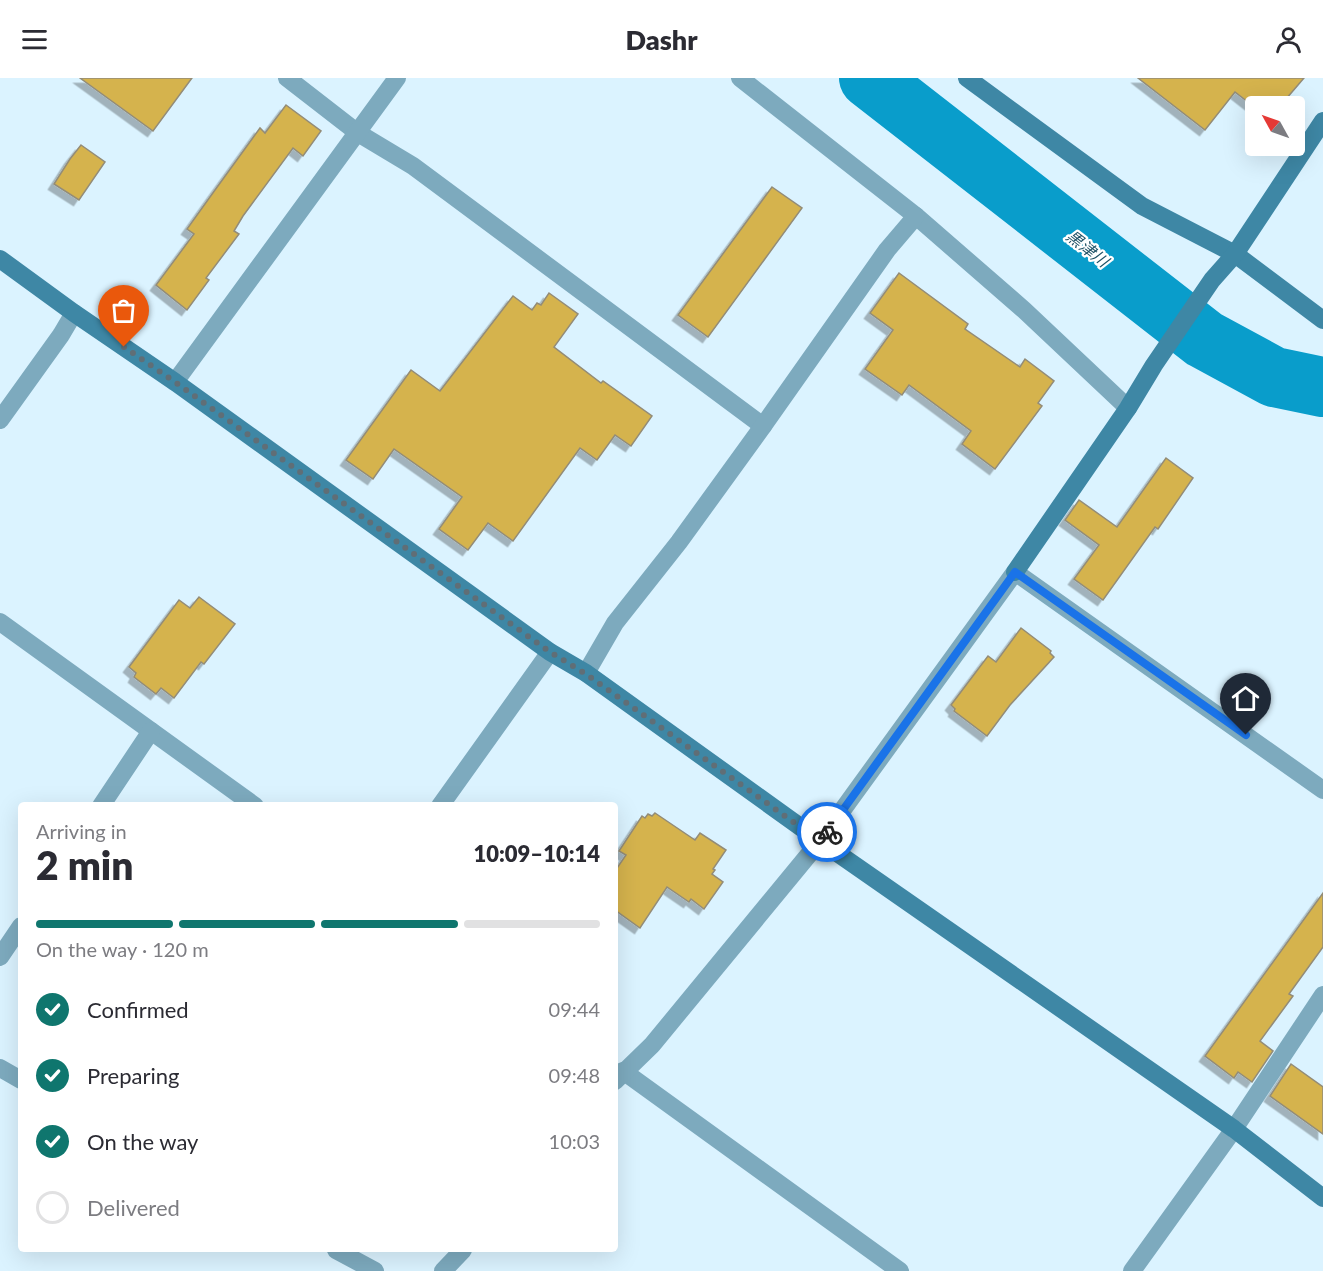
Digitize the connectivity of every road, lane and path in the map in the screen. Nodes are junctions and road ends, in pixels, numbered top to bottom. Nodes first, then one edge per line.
1 (287, 78) edge
2 (397, 78) edge
3 (740, 78) edge
4 (967, 78) edge
5 (1323, 121) edge
6 (358, 133) junction
7 (916, 216) junction
8 (1235, 254) junction
9 (0, 259) edge
10 (74, 313) junction
11 (1323, 320) edge
12 (175, 382) junction
13 (1128, 408) junction
14 (0, 420) edge
15 (764, 426) junction
16 (1015, 572) junction
17 (0, 622) edge
18 (550, 652) junction
19 (586, 674) junction
20 (151, 731) junction
21 (1323, 789) edge
22 (104, 802) edge
23 (249, 802) edge
24 (443, 802) edge
25 (820, 841) junction
26 (18, 930) edge
27 (0, 957) edge
28 (1323, 995) edge
29 (0, 1068) edge
30 (619, 1076) edge
31 (18, 1078) edge
32 (1234, 1129) junction
33 (1323, 1198) edge
34 (340, 1252) edge
35 (461, 1252) edge
36 (375, 1271) edge
37 (443, 1271) edge
38 (900, 1271) edge
39 (1132, 1271) edge

1 - 6 street
2 - 6 street
3 - 7 street
4 - 8 street
5 - 8 street
6 - 12 street
6 - 15 street
7 - 13 street
7 - 15 street
8 - 11 street
8 - 13 street
9 - 10 street
10 - 12 street
10 - 14 street
12 - 18 street
13 - 16 street
15 - 19 street
16 - 21 street
16 - 25 street
17 - 20 street
18 - 19 street
18 - 24 street
19 - 25 street
20 - 22 street
20 - 23 street
25 - 30 street
25 - 32 street
26 - 27 street
28 - 32 street
29 - 31 street
30 - 38 street
32 - 33 street
32 - 39 street
34 - 36 street
35 - 37 street

